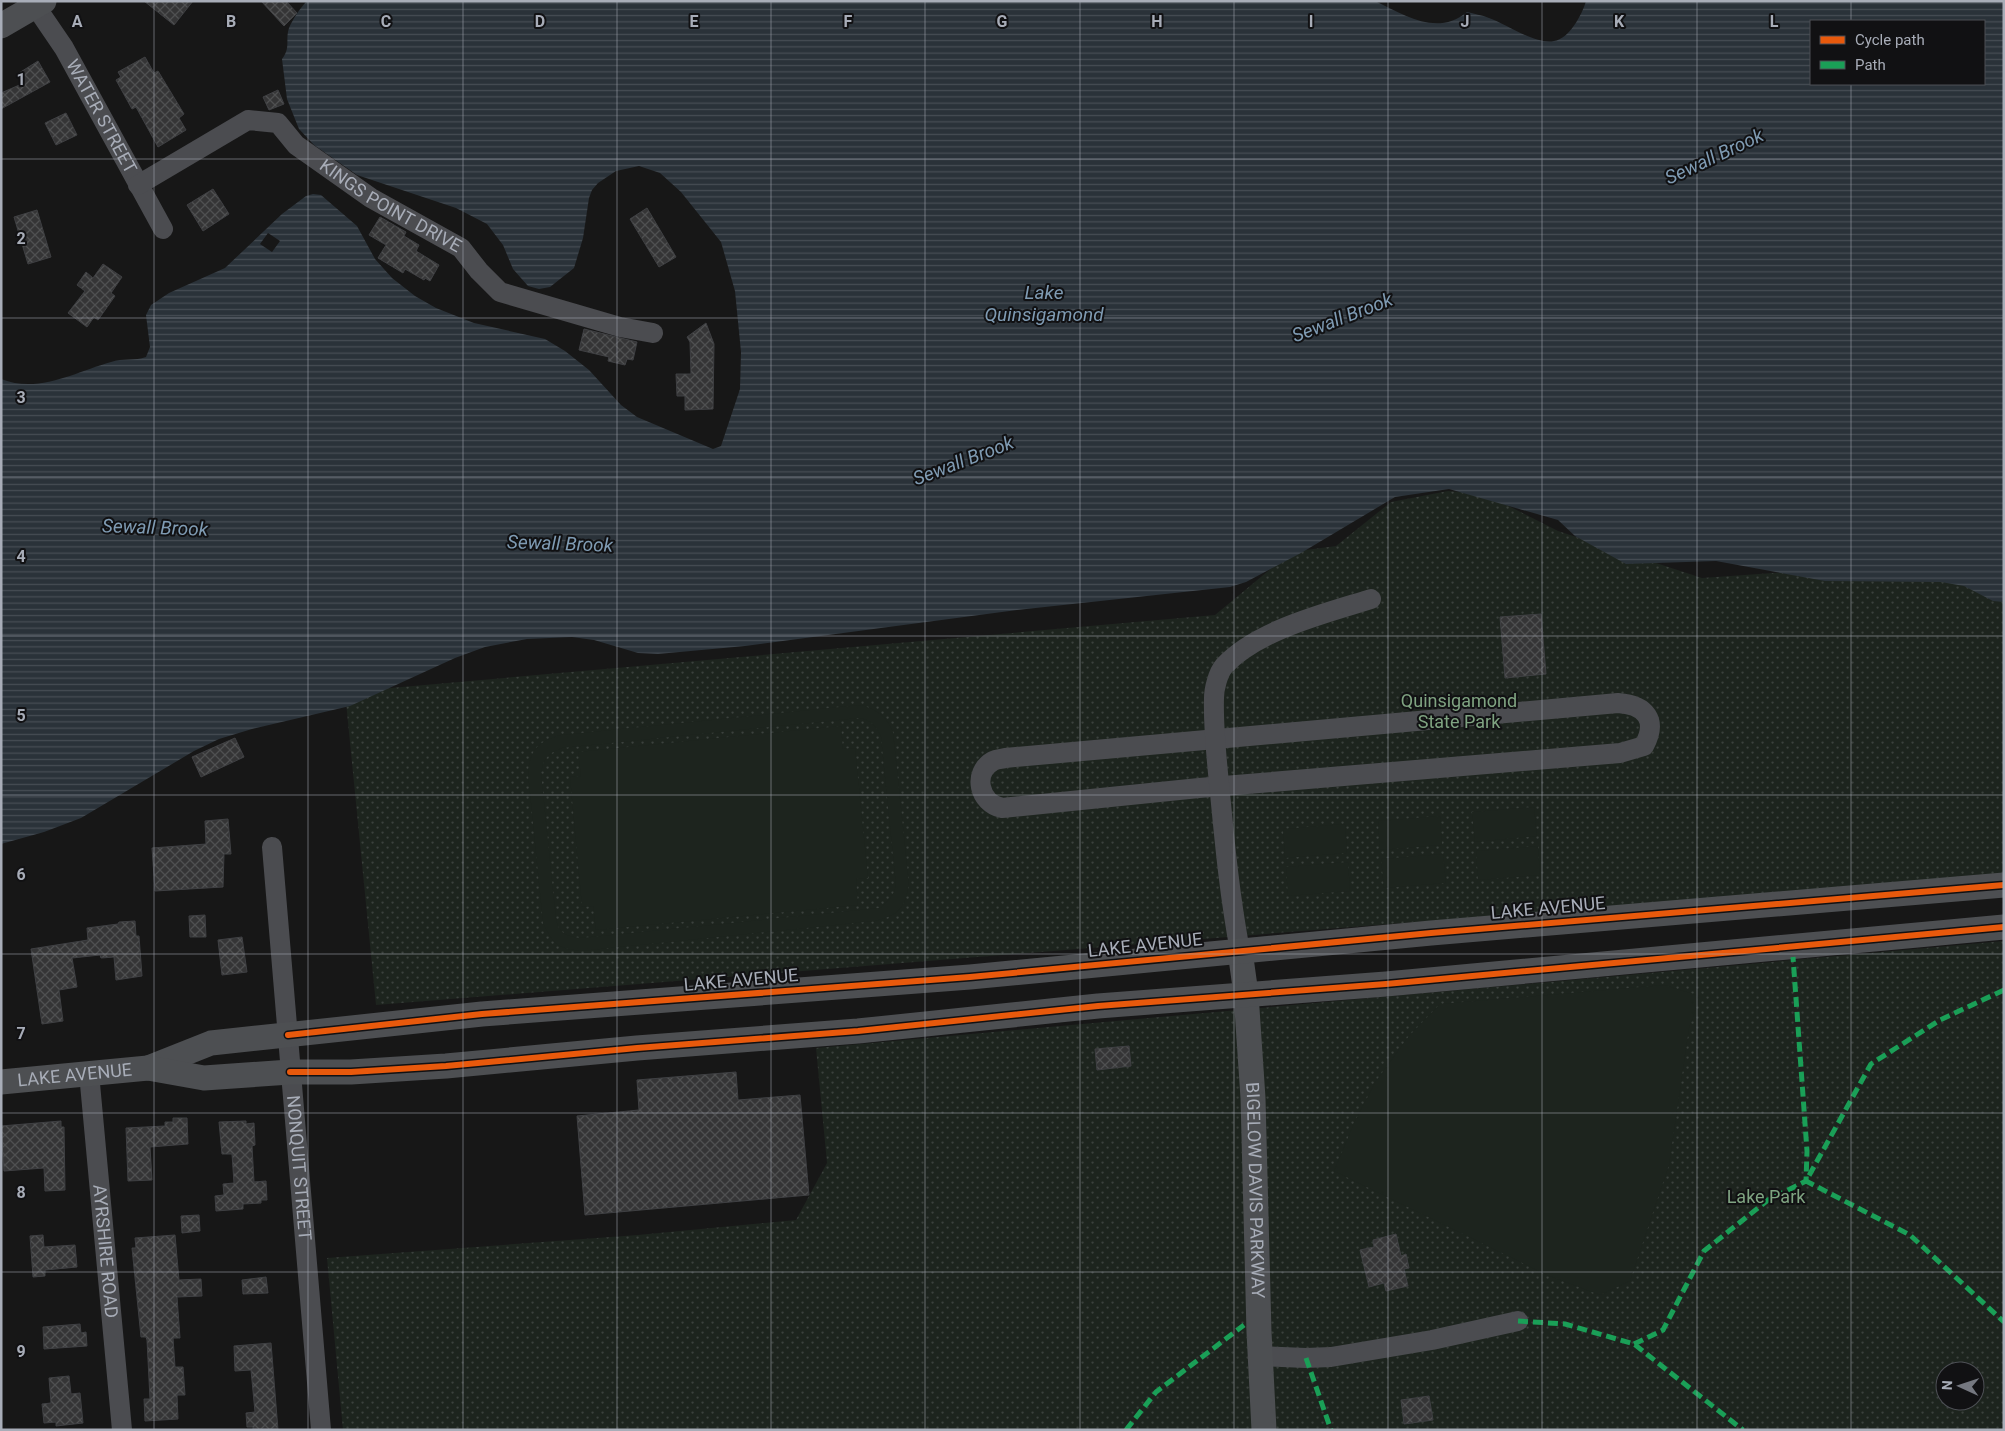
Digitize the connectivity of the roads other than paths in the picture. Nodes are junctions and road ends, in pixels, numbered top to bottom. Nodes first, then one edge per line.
1 (37, 3) edge
2 (1, 26) edge
3 (138, 185) junction
4 (163, 229) dead end
5 (653, 333) dead end
6 (1371, 600) dead end
7 (1215, 739) junction
8 (1220, 786) junction
9 (272, 847) dead end
10 (2004, 885) edge
11 (2004, 927) edge
12 (1240, 951) junction
13 (1246, 994) junction
14 (288, 1034) junction
15 (148, 1068) junction
16 (290, 1072) junction
17 (88, 1073) junction
18 (1, 1082) edge
19 (1518, 1321) dead end
20 (1261, 1356) junction
21 (122, 1430) edge
22 (321, 1430) edge
23 (1264, 1430) edge

1 - 2 main road
1 - 3 street, WATER STREET
3 - 4 street, WATER STREET
3 - 5 street, KINGS POINT DRIVE
6 - 7 street
7 - 8 street
7 - 8 street
7 - 8 street
8 - 12 street
9 - 14 street, NONQUIT STREET
10 - 12 main road, LAKE AVENUE
11 - 13 main road, LAKE AVENUE
12 - 13 main road, BIGELOW DAVIS PARKWAY
12 - 14 main road, LAKE AVENUE
13 - 16 main road, LAKE AVENUE
13 - 20 main road, BIGELOW DAVIS PARKWAY
14 - 15 main road, LAKE AVENUE
14 - 16 street, NONQUIT STREET
15 - 16 main road, LAKE AVENUE
15 - 17 main road, LAKE AVENUE
16 - 22 street, NONQUIT STREET
17 - 18 main road, LAKE AVENUE
17 - 21 street, AYRSHIRE ROAD
19 - 20 street
20 - 23 main road, BIGELOW DAVIS PARKWAY

